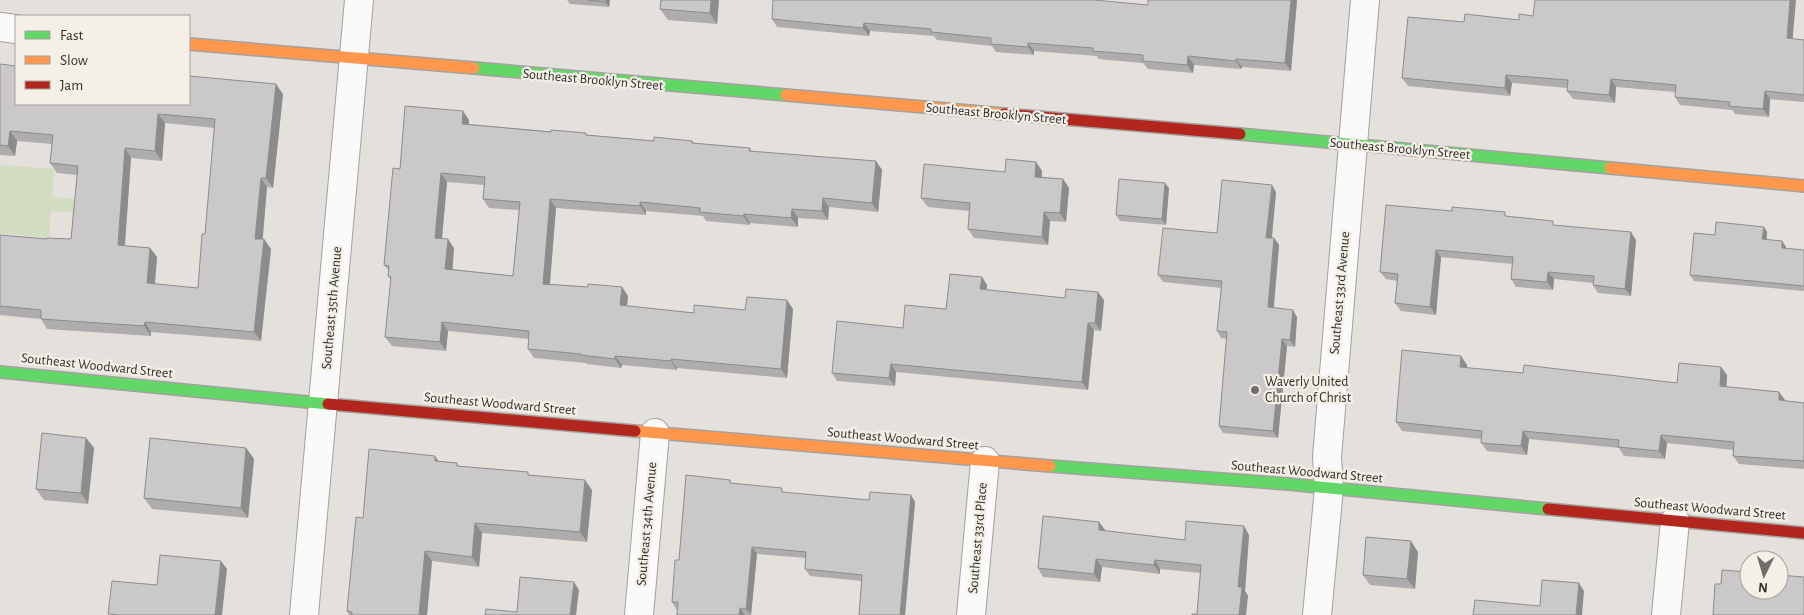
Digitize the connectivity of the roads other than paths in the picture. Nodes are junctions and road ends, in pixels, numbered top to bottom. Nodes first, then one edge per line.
1 (359, 0) edge
2 (1365, 0) edge
3 (0, 27) edge
4 (15, 29) edge
5 (190, 44) edge
6 (354, 59) junction
7 (1352, 144) junction
8 (1804, 186) edge
9 (0, 372) edge
10 (323, 404) junction
11 (655, 432) junction
12 (985, 461) junction
13 (1329, 488) junction
14 (1675, 521) junction
15 (1804, 532) edge
16 (304, 615) edge
17 (638, 615) edge
18 (971, 615) edge
19 (1317, 615) edge
20 (1666, 615) edge

1 - 6 street, Southeast 35th Avenue
2 - 7 street, Southeast 33rd Avenue
3 - 4 street
5 - 6 street, Southeast Brooklyn Street
6 - 7 street, Southeast Brooklyn Street
6 - 10 street, Southeast 35th Avenue
7 - 8 street, Southeast Brooklyn Street
7 - 13 street, Southeast 33rd Avenue
9 - 10 street, Southeast Woodward Street
10 - 11 street, Southeast Woodward Street
10 - 16 street, Southeast 35th Avenue
11 - 12 street, Southeast Woodward Street
11 - 17 street, Southeast 34th Avenue
12 - 13 street, Southeast Woodward Street
12 - 18 street, Southeast 33rd Place
13 - 14 street, Southeast Woodward Street
13 - 19 street, Southeast 33rd Avenue
14 - 15 street, Southeast Woodward Street
14 - 20 street

